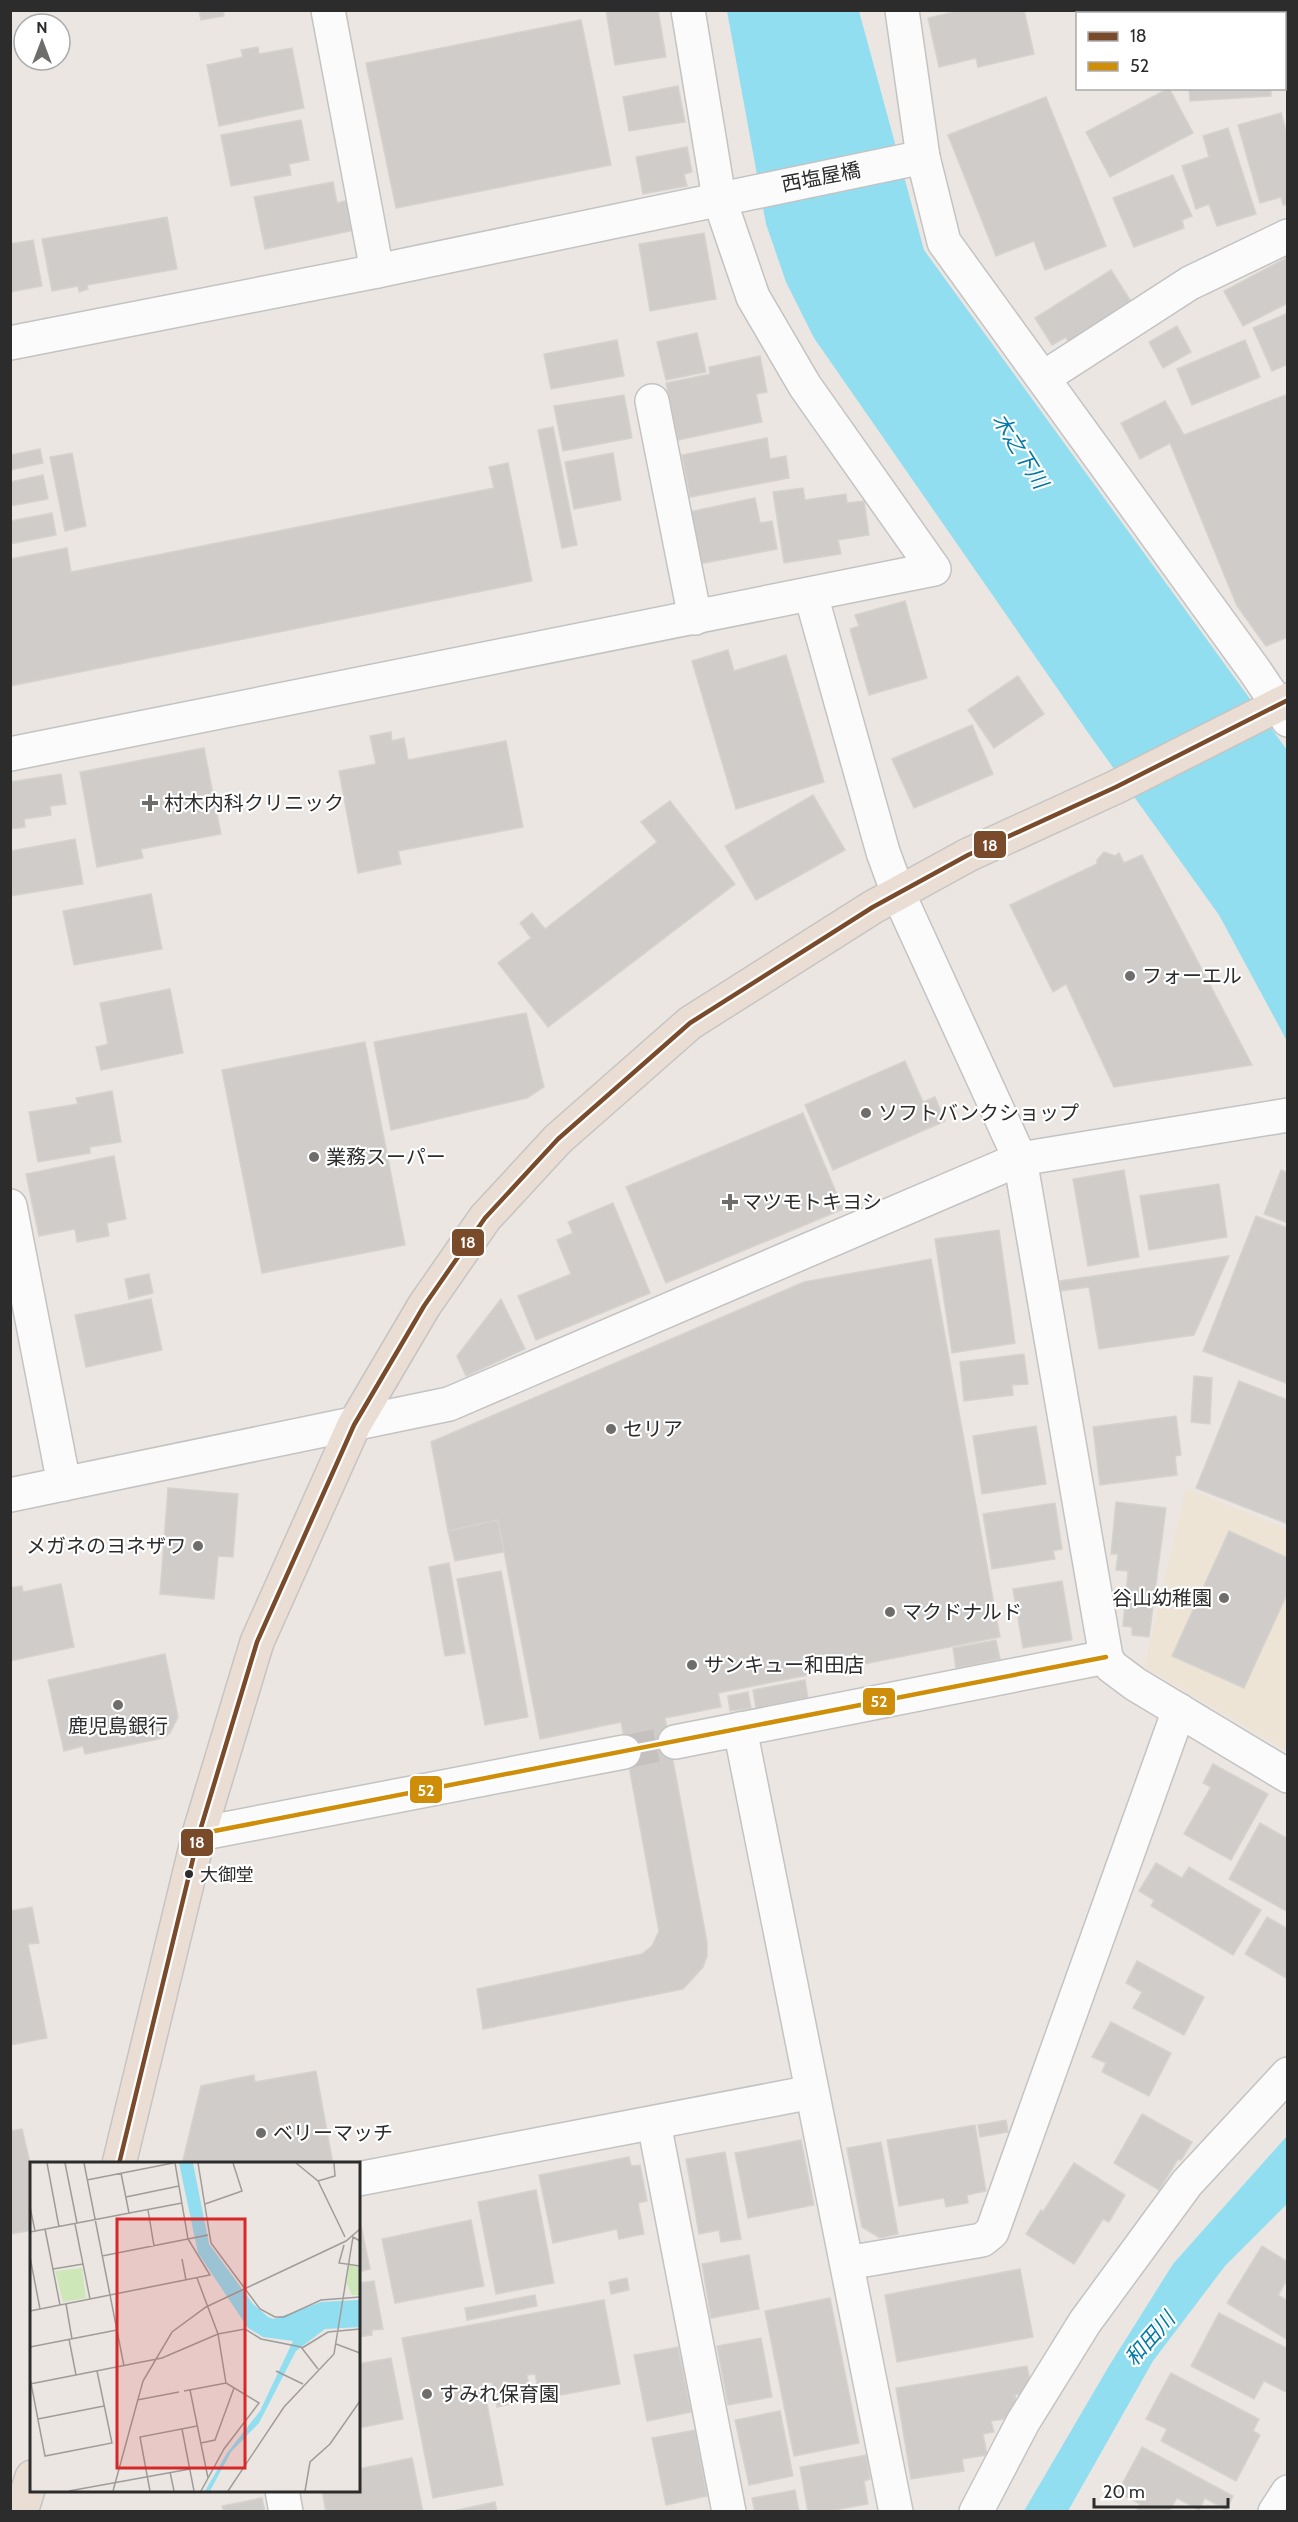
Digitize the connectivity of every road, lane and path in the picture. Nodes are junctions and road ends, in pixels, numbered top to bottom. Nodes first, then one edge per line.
1 (328, 10) edge
2 (688, 10) edge
3 (902, 10) edge
4 (923, 157) junction
5 (719, 198) junction
6 (1287, 236) edge
7 (377, 272) junction
8 (10, 343) edge
9 (1043, 378) junction
10 (652, 401) dead end
11 (811, 595) junction
12 (695, 618) junction
13 (1280, 709) edge
14 (10, 754) edge
15 (898, 893) junction
16 (1287, 1115) edge
17 (1020, 1159) junction
18 (10, 1206) edge
19 (354, 1425) junction
20 (64, 1484) junction
21 (10, 1495) edge
22 (1106, 1657) junction
23 (1179, 1710) junction
24 (741, 1729) junction
25 (675, 1742) tunnel mouth
26 (624, 1752) tunnel mouth
27 (1287, 1776) edge
28 (199, 1834) junction
29 (1287, 2074) edge
30 (812, 2092) junction
31 (654, 2123) junction
32 (119, 2162) edge
33 (360, 2179) edge
34 (846, 2264) junction
35 (30, 2483) edge
36 (282, 2492) edge
37 (1287, 2492) edge
38 (21, 2511) edge
39 (286, 2511) edge
40 (729, 2511) edge
41 (896, 2511) edge
42 (976, 2511) edge
43 (1275, 2511) edge

1 - 7 street
2 - 5 street
3 - 4 street
4 - 5 street, 西塩屋橋
4 - 9 street
5 - 7 street, 西塩屋橋
5 - 11 street
6 - 9 street
7 - 8 street, 西塩屋橋
9 - 13 street
10 - 12 street
11 - 12 street
11 - 15 street
12 - 14 street
13 - 15 highway
15 - 17 street
15 - 19 highway
16 - 17 street
17 - 19 street
17 - 22 street
18 - 20 street
19 - 20 street
19 - 28 highway
20 - 21 street
22 - 23 street
22 - 24 street
23 - 27 street
23 - 34 street
24 - 25 street
24 - 30 street
26 - 28 street
28 - 32 highway
29 - 42 street
30 - 31 street
30 - 34 street
31 - 33 street
31 - 40 street
34 - 41 street
35 - 38 highway
36 - 39 street
37 - 43 street

